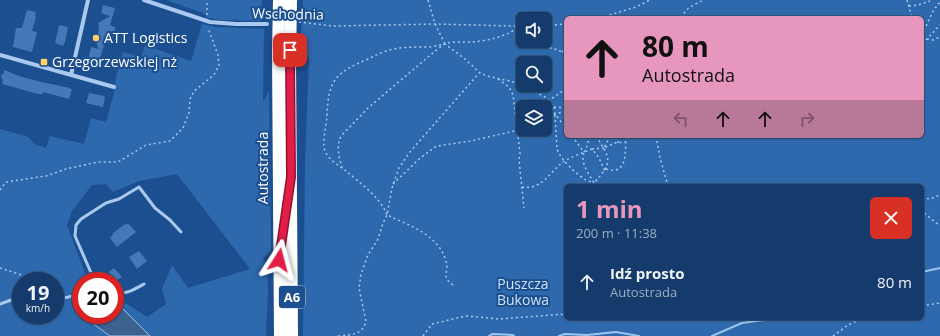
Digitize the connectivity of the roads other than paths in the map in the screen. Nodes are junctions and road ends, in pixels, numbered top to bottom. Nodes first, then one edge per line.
1 (88, 0) edge
2 (144, 0) edge
3 (278, 6) edge
4 (291, 6) edge
5 (267, 24) dead end
6 (0, 55) edge
7 (71, 75) junction
8 (114, 87) dead end
9 (291, 177) junction
10 (278, 183) junction
11 (181, 232) dead end
12 (292, 258) junction
13 (279, 260) junction
14 (91, 272) edge
15 (144, 284) dead end
16 (124, 293) edge
17 (12, 300) edge
18 (0, 304) edge
19 (280, 336) edge
20 (292, 336) edge

1 - 7 street
2 - 5 street, Wschodnia
3 - 10 highway, Autostrada / A6
4 - 9 highway, Autostrada / A6
6 - 7 street
7 - 8 street
9 - 10 lane
9 - 12 highway, Autostrada / A6
10 - 13 highway, Autostrada / A6
11 - 14 lane
12 - 13 lane
12 - 20 highway, Autostrada / A6
13 - 19 highway, Autostrada / A6
15 - 16 lane
17 - 18 lane

